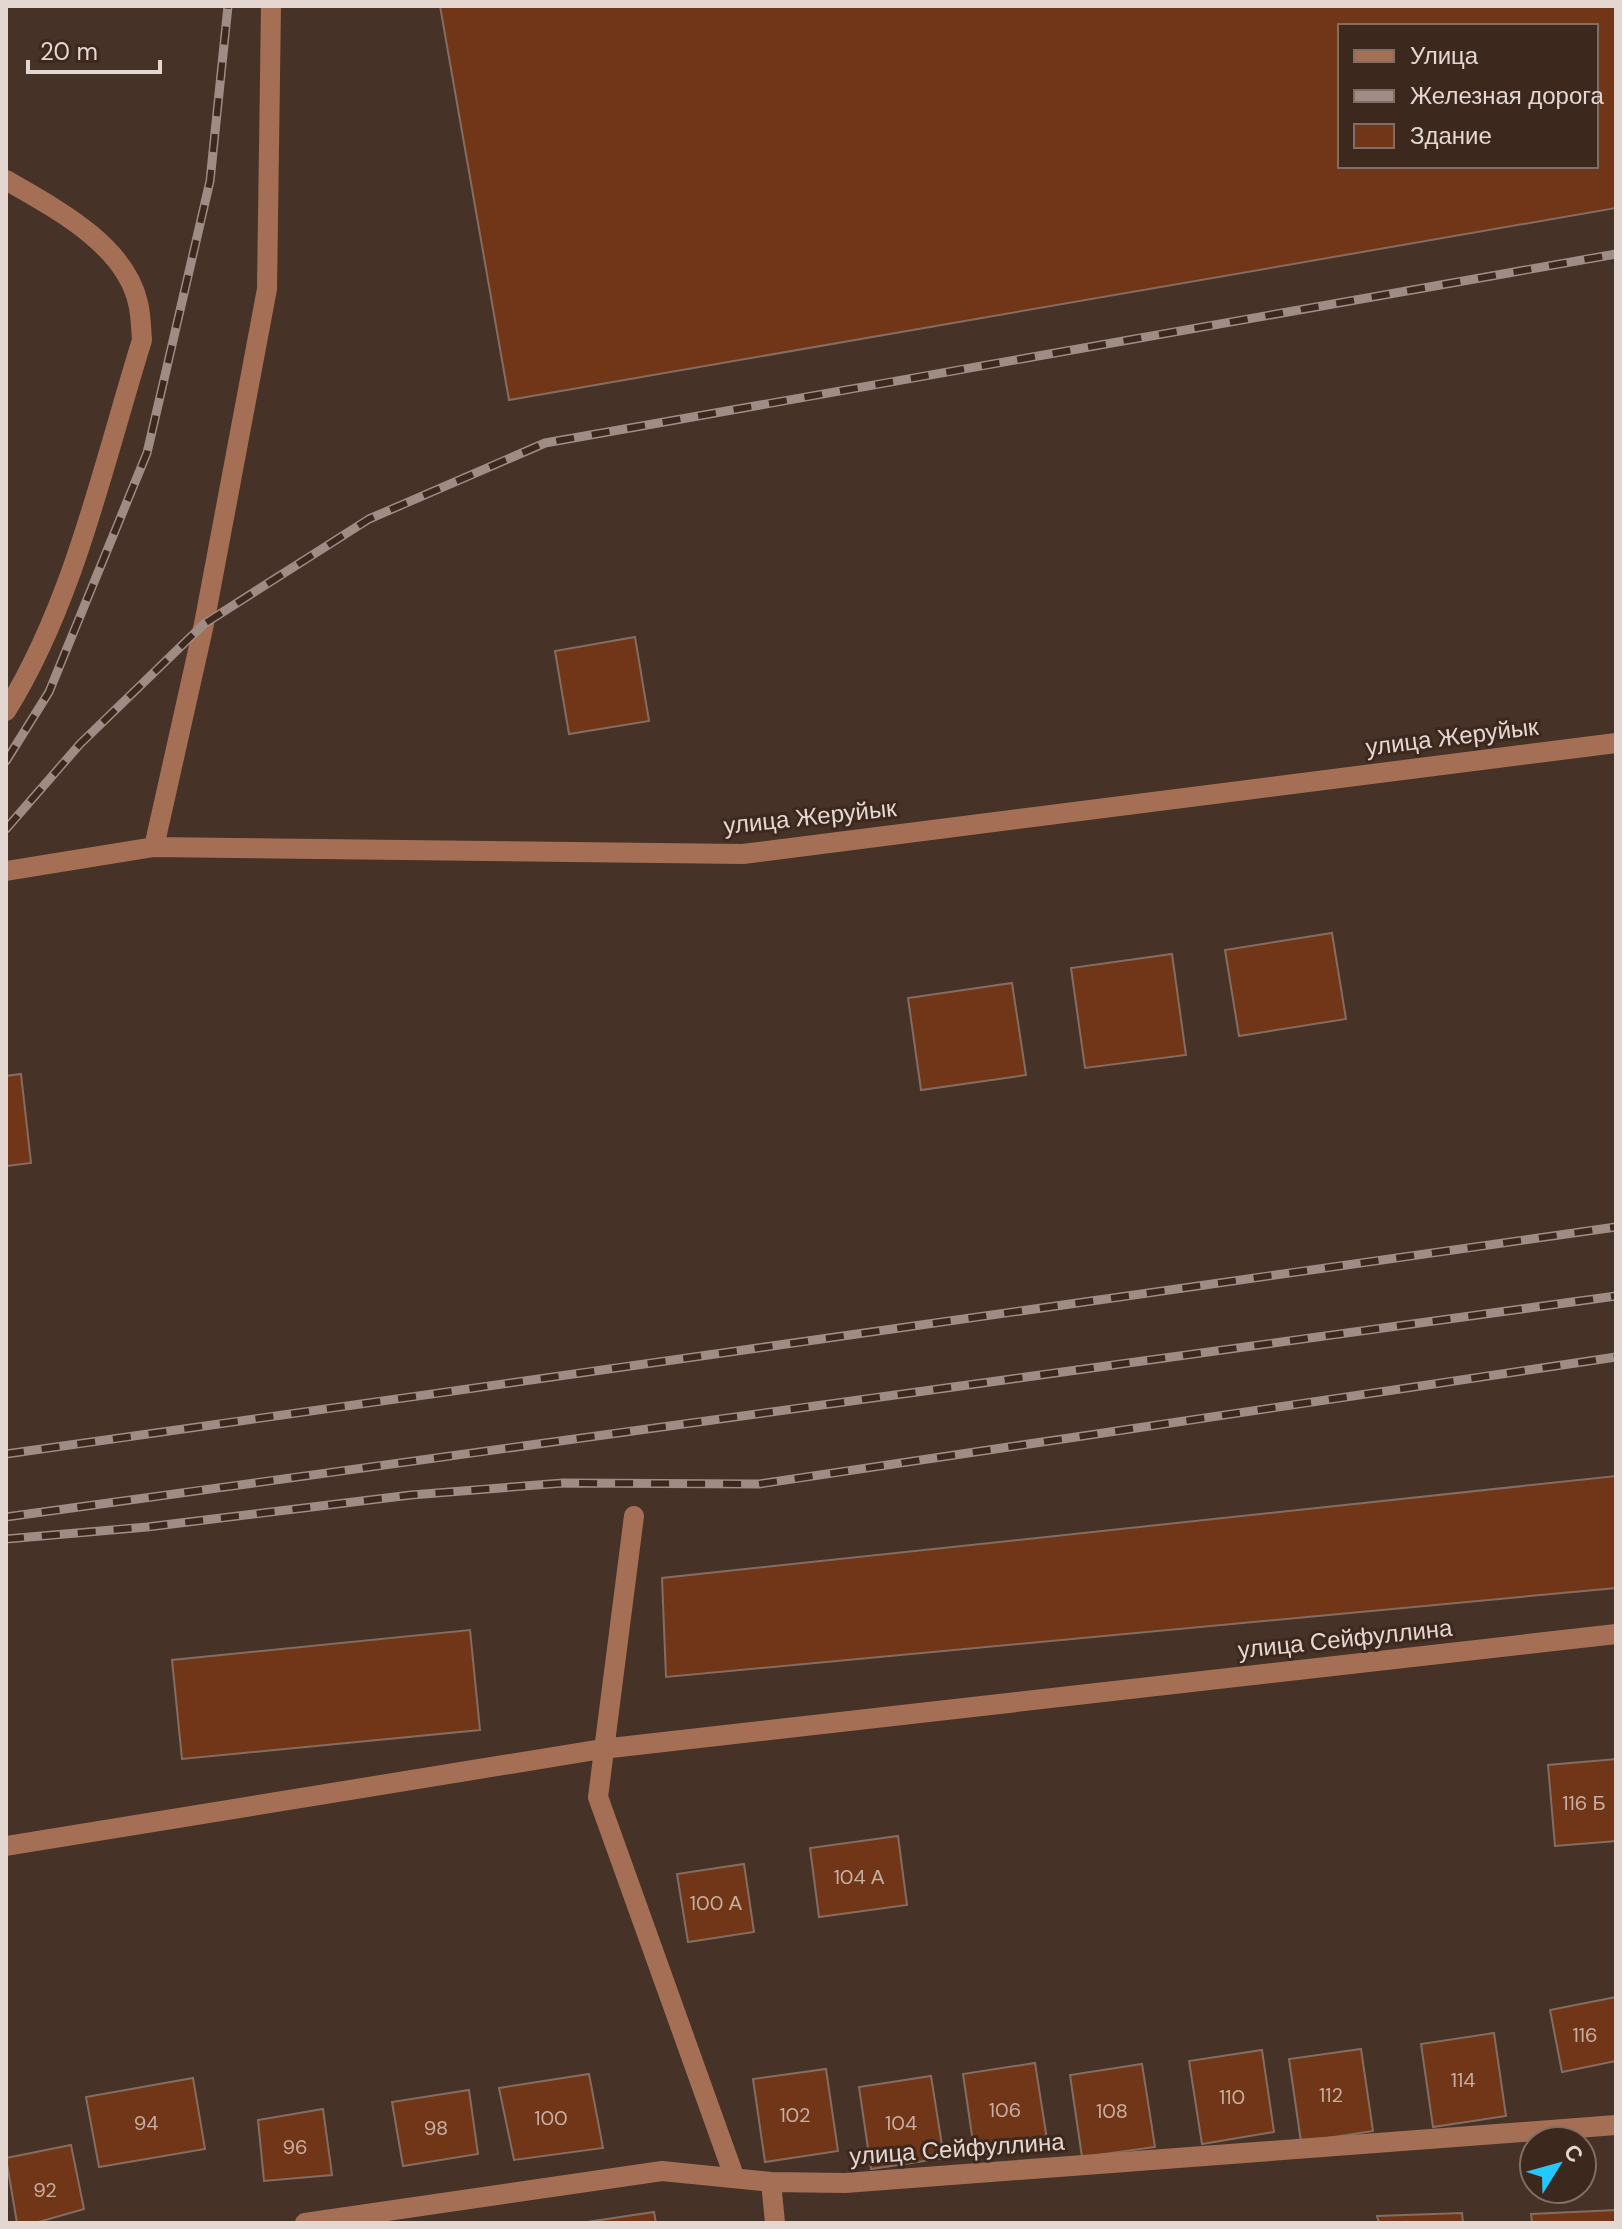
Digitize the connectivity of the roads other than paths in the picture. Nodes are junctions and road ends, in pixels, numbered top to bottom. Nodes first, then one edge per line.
1 (271, 6) edge
2 (6, 180) edge
3 (6, 711) edge
4 (1616, 743) edge
5 (154, 847) junction
6 (6, 871) edge
7 (634, 1516) dead end
8 (1616, 1634) edge
9 (602, 1749) junction
10 (6, 1846) edge
11 (1616, 2125) edge
12 (734, 2176) junction
13 (771, 2182) junction
14 (305, 2223) edge
15 (775, 2223) edge

1 - 5 street
2 - 3 street
4 - 5 street, улица Жеруйык
5 - 6 street, улица Жеруйык
7 - 9 street
8 - 9 street, улица Сейфуллина
9 - 10 street, улица Сейфуллина
9 - 12 street
11 - 13 street, улица Сейфуллина
12 - 13 street, улица Сейфуллина
12 - 14 street, улица Сейфуллина
13 - 15 street

